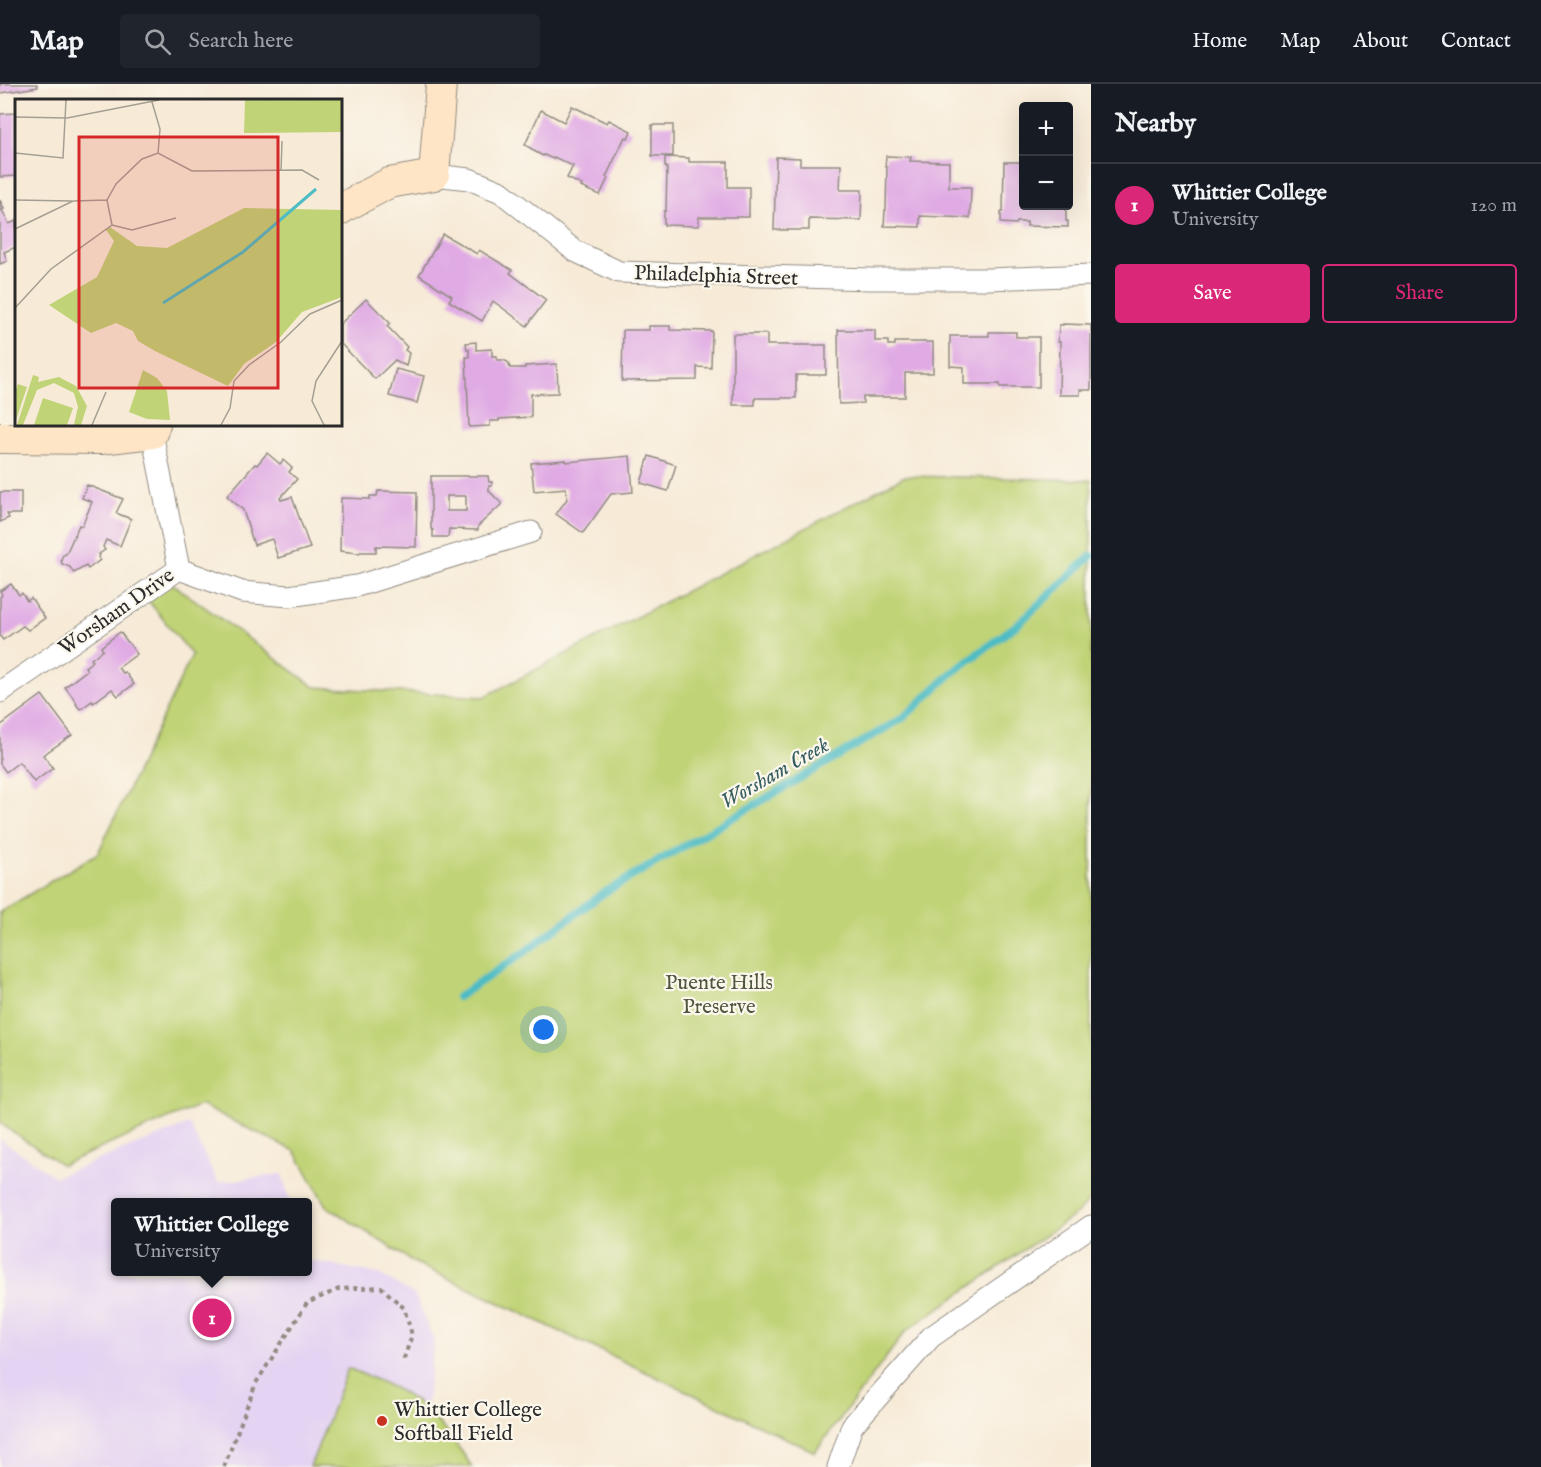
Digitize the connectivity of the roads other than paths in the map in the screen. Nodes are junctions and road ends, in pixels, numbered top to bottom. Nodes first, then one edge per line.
1 (441, 84) edge
2 (434, 175) junction
3 (342, 209) edge
4 (1091, 275) edge
5 (154, 429) edge
6 (0, 438) edge
7 (531, 532) dead end
8 (179, 569) junction
9 (0, 692) edge
10 (1091, 1226) edge
11 (838, 1467) edge

1 - 2 street
2 - 3 street, Philadelphia Street
2 - 4 street, Philadelphia Street
5 - 6 street
5 - 8 street, Worsham Drive
7 - 8 street
8 - 9 street, Worsham Drive
10 - 11 street

